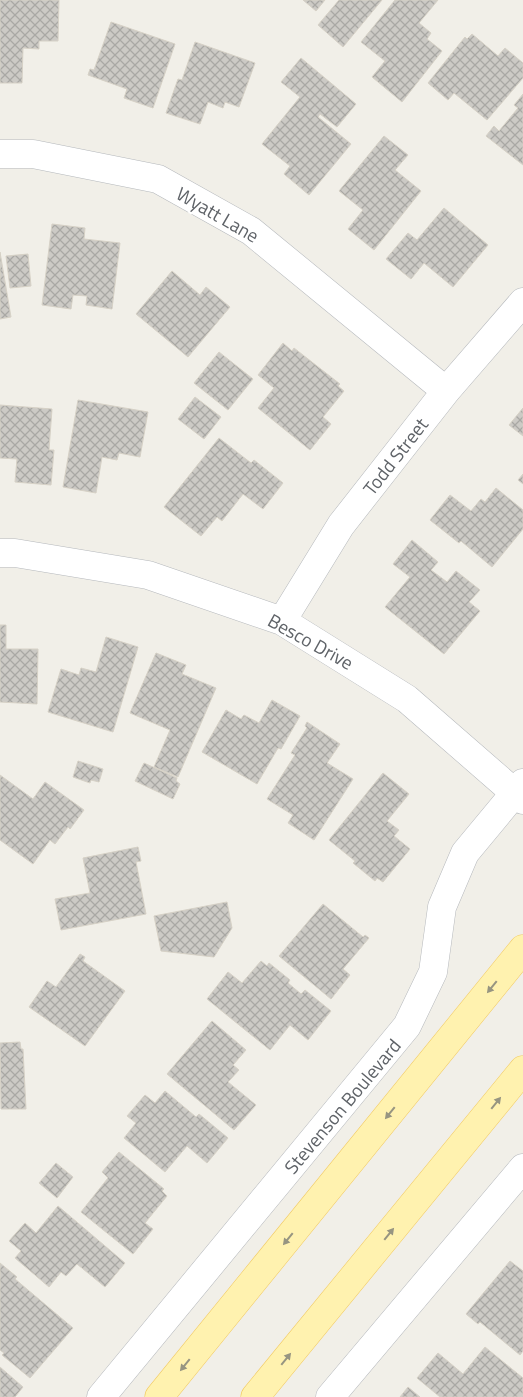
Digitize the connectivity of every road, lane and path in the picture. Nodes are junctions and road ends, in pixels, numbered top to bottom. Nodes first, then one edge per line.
1 (0, 154) edge
2 (523, 302) edge
3 (446, 392) junction
4 (0, 554) edge
5 (282, 621) junction
6 (520, 792) edge
7 (523, 949) edge
8 (523, 1070) edge
9 (523, 1168) edge
10 (101, 1397) edge
11 (159, 1397) edge
12 (255, 1397) edge
13 (330, 1397) edge

1 - 3 street, Wyatt Lane
2 - 3 street, Todd Street
3 - 5 street, Todd Street
4 - 5 street, Besco Drive
5 - 6 street, Besco Drive
6 - 10 street, Stevenson Boulevard
7 -> 11 main road
12 -> 8 main road
9 - 13 street

